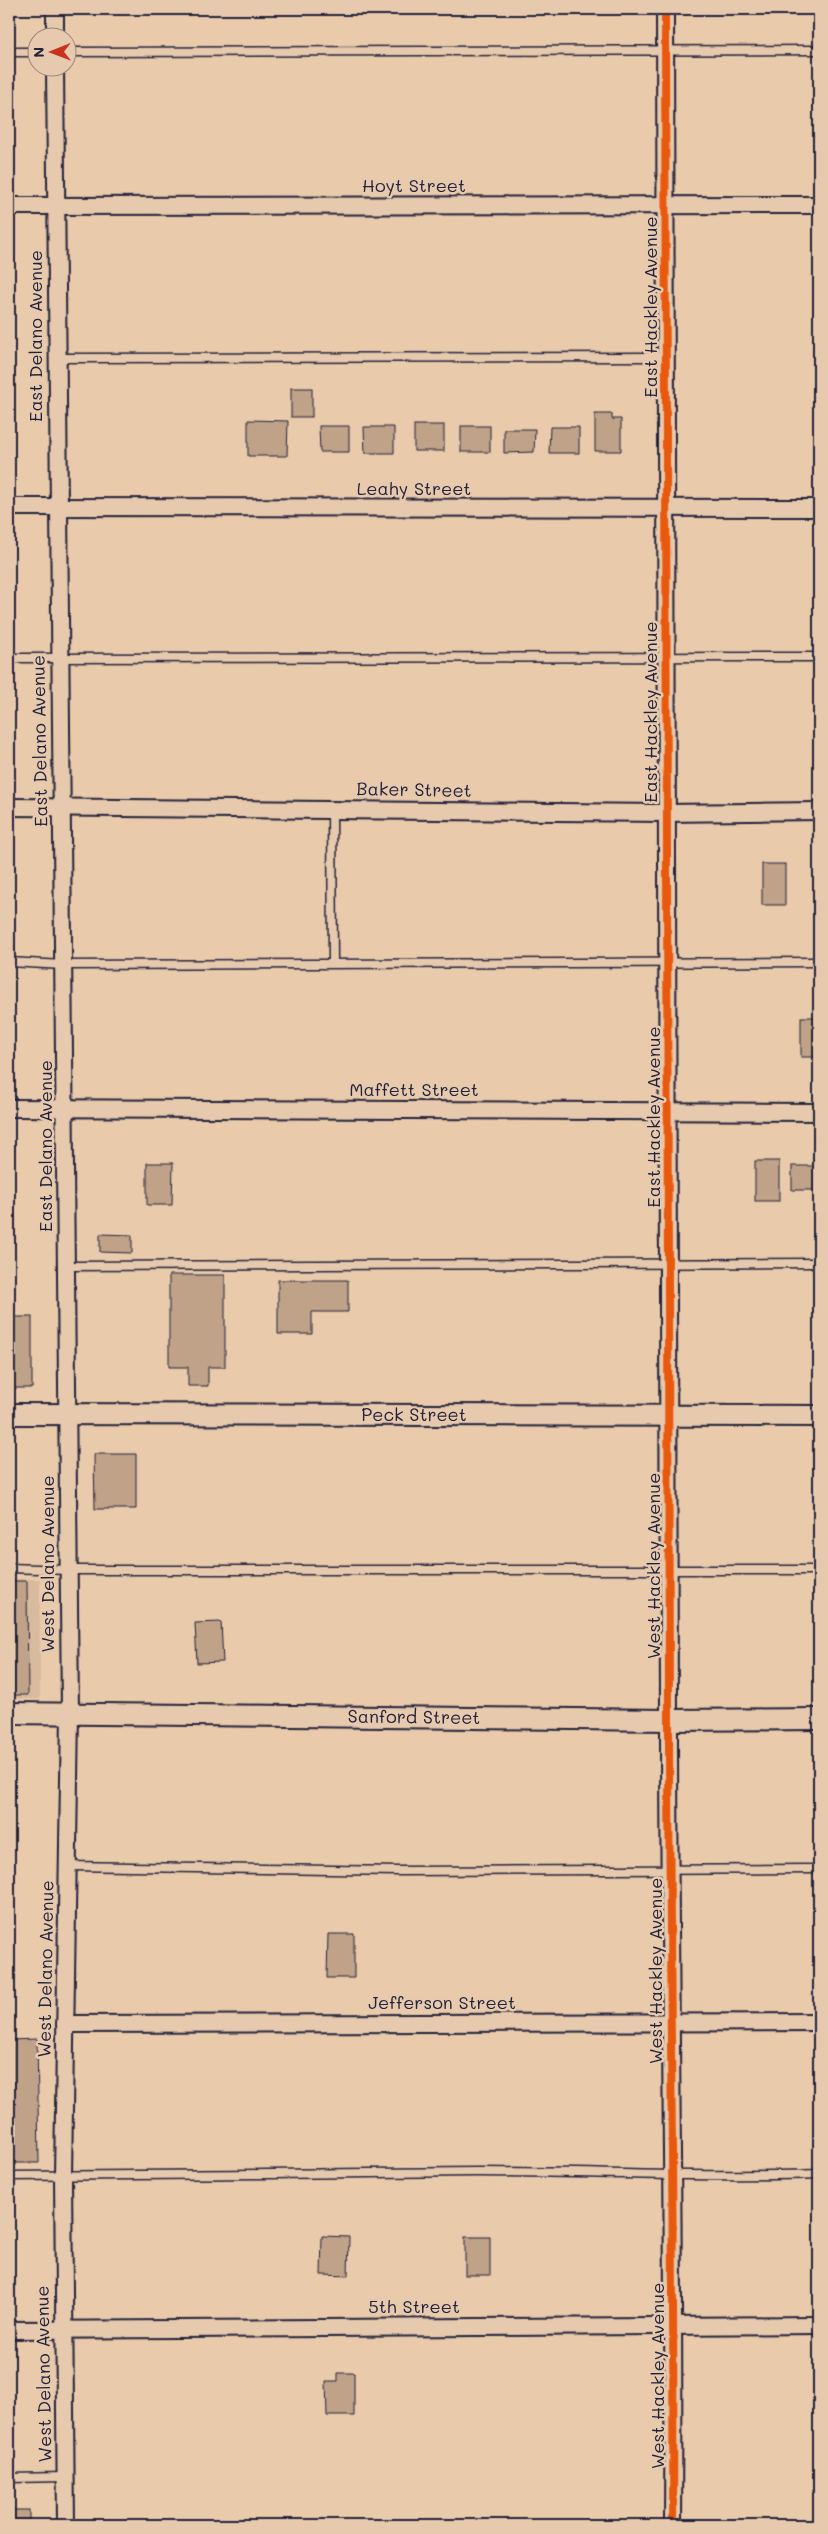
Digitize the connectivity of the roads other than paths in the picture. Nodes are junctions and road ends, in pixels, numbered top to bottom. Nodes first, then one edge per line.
1 (55, 9) edge
2 (665, 9) edge
3 (55, 28) edge
4 (665, 50) junction
5 (819, 50) edge
6 (9, 52) edge
7 (28, 52) edge
8 (78, 52) edge
9 (55, 78) edge
10 (666, 205) junction
11 (819, 205) edge
12 (9, 206) edge
13 (55, 206) junction
14 (666, 357) junction
15 (57, 358) junction
16 (9, 507) edge
17 (58, 508) junction
18 (819, 508) edge
19 (665, 509) junction
20 (666, 657) junction
21 (819, 657) edge
22 (9, 658) edge
23 (60, 658) junction
24 (9, 806) edge
25 (61, 807) junction
26 (332, 808) junction
27 (819, 811) edge
28 (666, 813) junction
29 (9, 962) edge
30 (668, 962) junction
31 (819, 962) edge
32 (333, 963) junction
33 (64, 965) junction
34 (66, 1107) junction
35 (9, 1108) edge
36 (669, 1112) junction
37 (819, 1112) edge
38 (669, 1262) junction
39 (819, 1263) edge
40 (66, 1266) junction
41 (67, 1413) junction
42 (9, 1414) edge
43 (669, 1416) junction
44 (819, 1416) edge
45 (9, 1568) edge
46 (669, 1568) junction
47 (68, 1570) junction
48 (819, 1570) edge
49 (9, 1713) edge
50 (70, 1713) junction
51 (819, 1719) edge
52 (669, 1720) junction
53 (67, 1866) junction
54 (819, 1869) edge
55 (670, 1870) junction
56 (671, 2022) junction
57 (819, 2022) edge
58 (65, 2024) junction
59 (819, 2174) edge
60 (9, 2176) edge
61 (63, 2176) junction
62 (673, 2176) junction
63 (674, 2326) junction
64 (819, 2326) edge
65 (63, 2329) junction
66 (9, 2330) edge
67 (65, 2477) junction
68 (9, 2478) edge
69 (66, 2525) edge
70 (673, 2525) edge

1 - 3 street
2 - 4 street, East Hackley Avenue
4 - 5 lane
4 - 8 lane
4 - 10 street, East Hackley Avenue
6 - 7 lane
9 - 13 street, East Delano Avenue
10 - 11 street, Hoyt Street
10 - 13 street, Hoyt Street
10 - 14 street, East Hackley Avenue
12 - 13 street, Hoyt Street
13 - 15 street, East Delano Avenue
14 - 15 lane
14 - 19 street, East Hackley Avenue
15 - 17 street, East Delano Avenue
16 - 17 street, Leahy Street
17 - 19 street, Leahy Street
17 - 23 street, East Delano Avenue
18 - 19 street, Leahy Street
19 - 20 street, East Hackley Avenue
20 - 21 lane
20 - 23 lane
20 - 28 street, East Hackley Avenue
22 - 23 lane
23 - 25 street, East Delano Avenue
24 - 25 street, Baker Street
25 - 26 street, Baker Street
25 - 33 street, East Delano Avenue
26 - 28 street, Baker Street
26 - 32 lane
27 - 28 street, Baker Street
28 - 30 street, East Hackley Avenue
29 - 33 lane
30 - 31 lane
30 - 32 lane
30 - 36 street, East Hackley Avenue
32 - 33 lane
33 - 34 street, East Delano Avenue
34 - 35 street, Maffett Street
34 - 36 street, Maffett Street
34 - 40 street, East Delano Avenue
36 - 37 street, Maffett Street
36 - 38 street, East Hackley Avenue
38 - 39 lane
38 - 40 lane
38 - 43 street, East Hackley Avenue
40 - 41 street, East Delano Avenue
41 - 42 street, Peck Street
41 - 43 street, Peck Street
41 - 47 street, West Delano Avenue
43 - 44 street, Peck Street
43 - 46 street, West Hackley Avenue
45 - 47 lane
46 - 47 lane
46 - 48 lane
46 - 52 street, West Hackley Avenue
47 - 50 street, West Delano Avenue
49 - 50 street, Sanford Street
50 - 52 street, Sanford Street
50 - 53 street, West Delano Avenue
51 - 52 street, Sanford Street
52 - 55 street, West Hackley Avenue
53 - 55 lane
53 - 58 street, West Delano Avenue
54 - 55 lane
55 - 56 street, West Hackley Avenue
56 - 57 street, Jefferson Street
56 - 58 street, Jefferson Street
56 - 62 street, West Hackley Avenue
58 - 61 street, West Delano Avenue
59 - 62 lane
60 - 61 lane
61 - 62 lane
61 - 65 street, West Delano Avenue
62 - 63 street, West Hackley Avenue
63 - 64 street, 5th Street
63 - 65 street, 5th Street
63 - 70 street, West Hackley Avenue
65 - 66 street, 5th Street
65 - 67 street, West Delano Avenue
67 - 68 lane
67 - 69 street, West Delano Avenue

